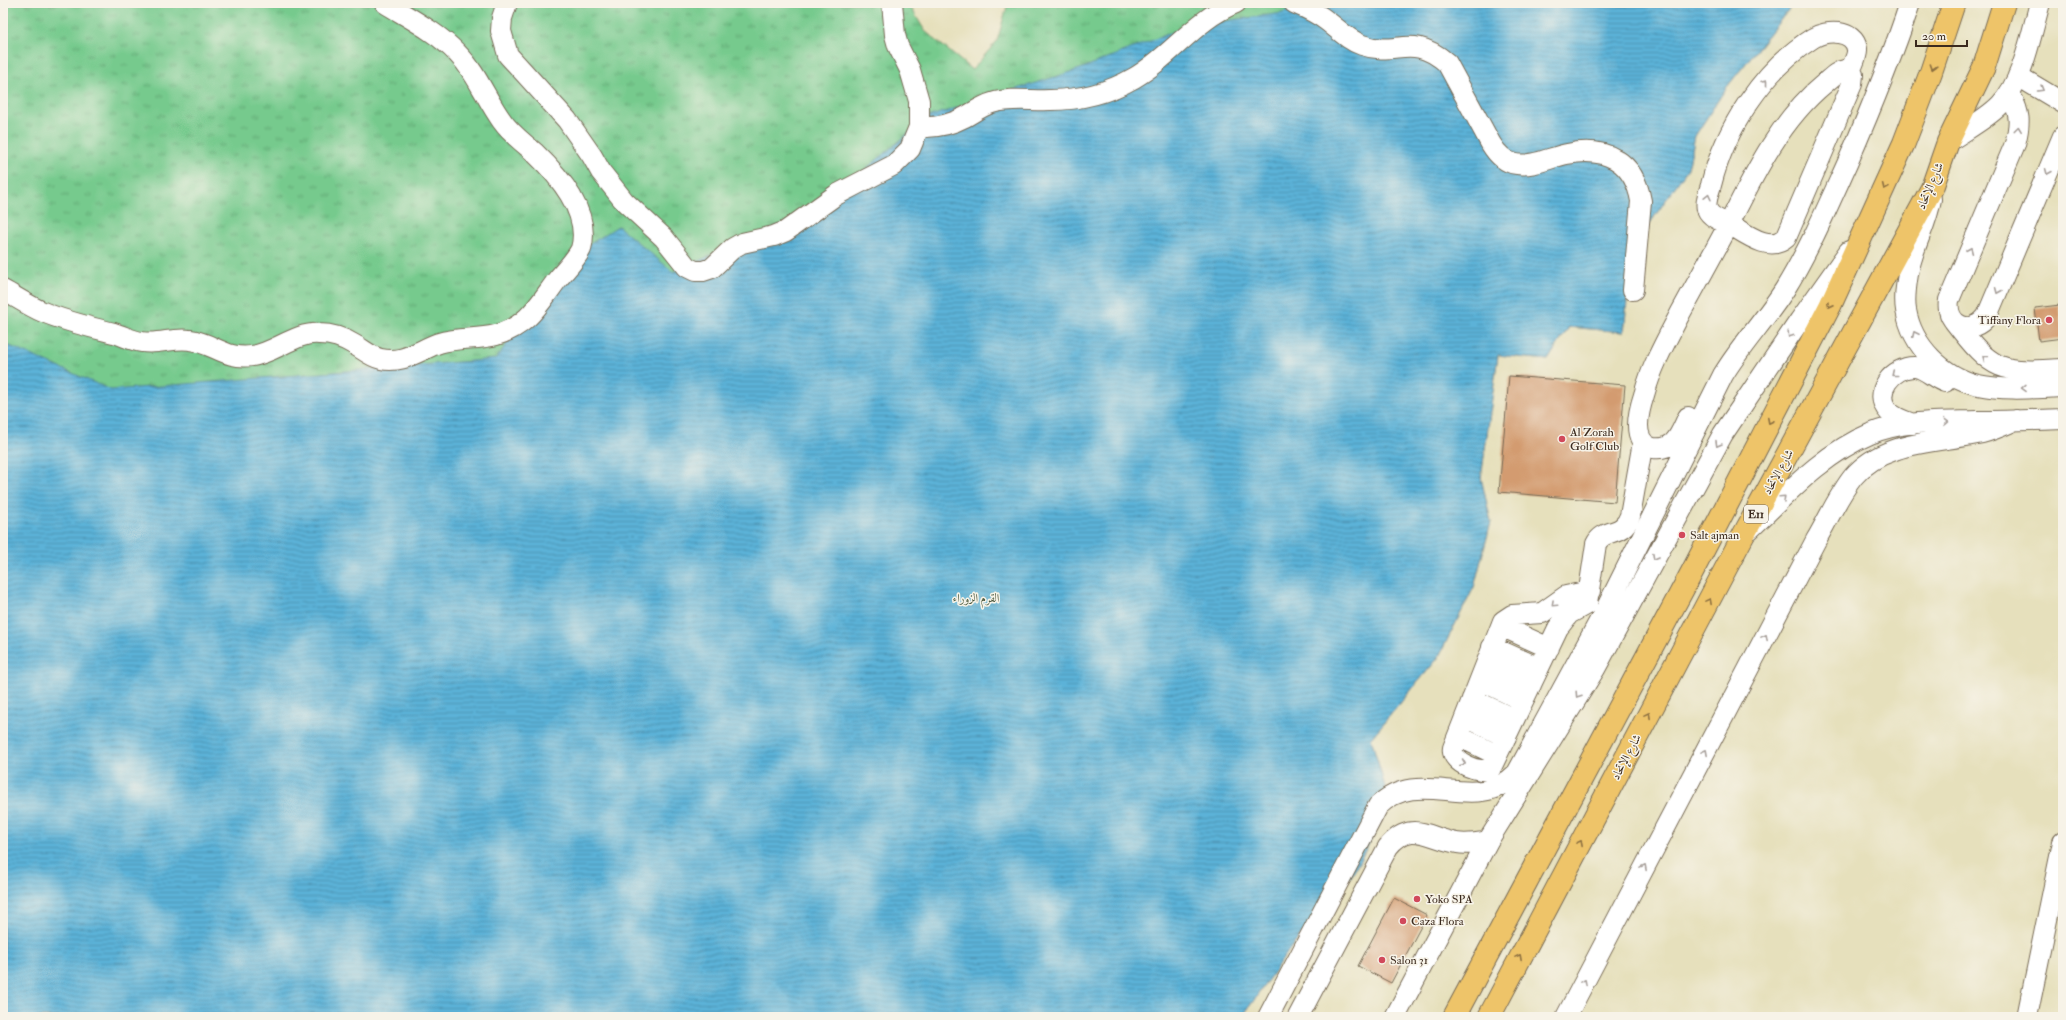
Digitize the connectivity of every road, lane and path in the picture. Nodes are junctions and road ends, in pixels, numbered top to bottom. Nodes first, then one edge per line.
1 (385, 3) edge
2 (507, 3) edge
3 (892, 3) edge
4 (1236, 3) edge
5 (1294, 3) edge
6 (1910, 3) edge
7 (1954, 3) edge
8 (2004, 3) edge
9 (2040, 3) edge
10 (1850, 72) junction
11 (2014, 85) junction
12 (2063, 103) edge
13 (919, 127) junction
14 (2063, 136) edge
15 (1948, 142) junction
16 (1932, 188) junction
17 (1729, 224) junction
18 (1869, 224) junction
19 (3, 290) edge
20 (1633, 290) dead end
21 (1954, 322) junction
22 (1714, 368) dead end
23 (2063, 369) edge
24 (1969, 382) junction
25 (2063, 387) edge
26 (2063, 419) edge
27 (2016, 420) junction
28 (1913, 424) junction
29 (1643, 442) junction
30 (1744, 534) junction
31 (1588, 600) junction
32 (1630, 603) junction
33 (1607, 607) junction
34 (1517, 614) junction
35 (1501, 626) junction
36 (1558, 628) junction
37 (1585, 645) junction
38 (1548, 648) junction
39 (1486, 664) junction
40 (1595, 669) junction
41 (1531, 685) junction
42 (1469, 708) junction
43 (1514, 719) junction
44 (1506, 737) junction
45 (1440, 838) junction
46 (1488, 840) junction
47 (2063, 842) edge
48 (1474, 865) junction
49 (1509, 977) junction
50 (1268, 1017) edge
51 (1298, 1017) edge
52 (1395, 1017) edge
53 (1454, 1017) edge
54 (1489, 1017) edge
55 (1505, 1017) edge
56 (1566, 1017) edge
57 (2027, 1017) edge

1 - 19 street
2 - 13 street
3 - 13 street
4 - 13 street
5 - 20 street
6 - 33 street
7 -> 18 highway, E11
8 - 15 highway, شارع الإتحاد / E11
9 - 11 street
10 - 17 street
10 - 17 street
17 -> 10 street
11 -> 12 street
11 - 15 street
21 -> 11 street
14 -> 21 street
15 - 16 highway, شارع الإتحاد / E11
24 -> 16 street
16 - 30 highway, شارع الإتحاد / E11
17 - 29 street
18 -> 32 street
18 -> 53 highway, E11
23 -> 21 street
22 - 29 street
25 -> 24 street
24 -> 28 street
26 - 27 street
28 -> 27 street
56 -> 27 street
30 -> 28 street
29 - 31 street
49 -> 30 highway, شارع الإتحاد / E11
31 - 33 street
31 -> 34 street
31 - 36 street
31 - 37 street
32 - 33 street
32 - 40 street
33 - 37 street
34 - 35 street
34 - 36 street
35 - 38 street
35 - 39 street
36 - 38 street
37 - 40 street
37 - 50 street
38 - 41 street
39 - 41 street
39 - 41 street
39 - 42 street
40 -> 46 street
41 - 43 street
42 - 43 street
42 - 44 street
42 - 44 street
43 - 44 street
45 - 46 street
45 - 48 street
45 - 51 street
46 - 48 street
47 - 57 street
48 - 52 street
49 - 54 highway, شارع الإتحاد / E11
49 - 55 highway

